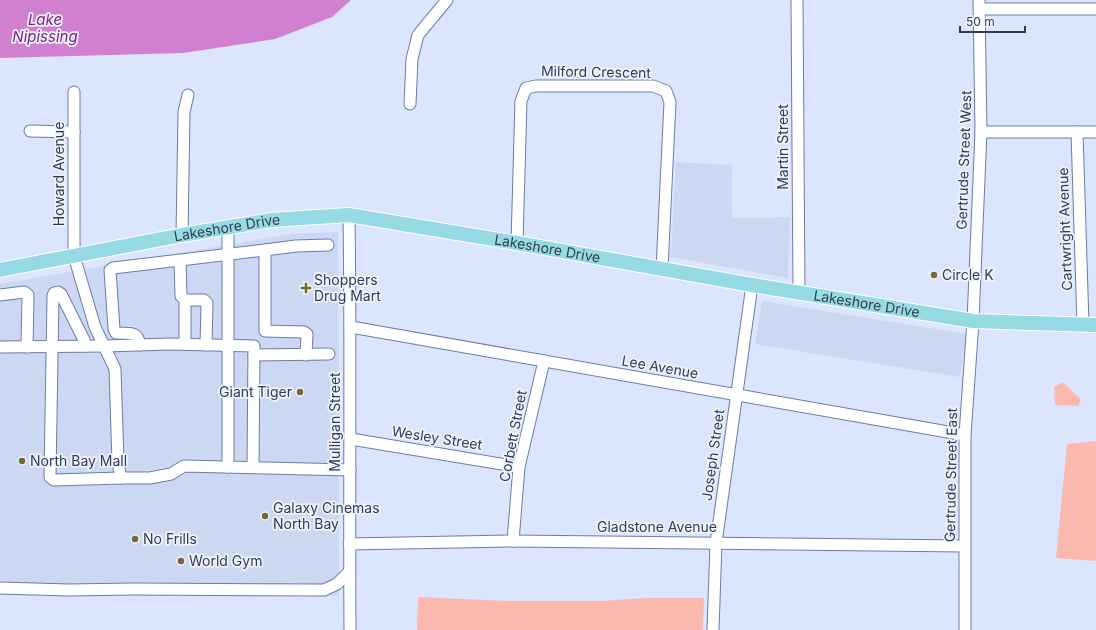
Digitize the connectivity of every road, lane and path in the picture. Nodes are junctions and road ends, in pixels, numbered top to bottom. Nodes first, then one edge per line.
1 (447, 0) edge
2 (797, 0) edge
3 (980, 4) edge
4 (1096, 9) edge
5 (74, 92) dead end
6 (188, 95) dead end
7 (410, 104) dead end
8 (30, 131) dead end
9 (74, 132) junction
10 (981, 132) junction
11 (1077, 132) junction
12 (1096, 132) edge
13 (349, 215) junction
14 (228, 227) junction
15 (182, 235) junction
16 (516, 243) junction
17 (328, 245) dead end
18 (265, 250) junction
19 (228, 255) junction
20 (74, 256) junction
21 (180, 260) junction
22 (662, 269) junction
23 (0, 270) edge
24 (752, 285) junction
25 (799, 293) junction
26 (0, 295) edge
27 (185, 300) junction
28 (973, 321) junction
29 (1089, 325) edge
30 (351, 326) junction
31 (265, 331) junction
32 (184, 344) junction
33 (140, 345) junction
34 (206, 345) junction
35 (85, 346) junction
36 (104, 346) junction
37 (228, 346) junction
38 (0, 347) edge
39 (27, 347) junction
40 (52, 347) junction
41 (254, 350) junction
42 (306, 354) junction
43 (328, 354) dead end
44 (544, 361) junction
45 (736, 395) junction
46 (965, 435) junction
47 (350, 439) junction
48 (228, 467) junction
49 (253, 467) junction
50 (519, 467) junction
51 (350, 470) junction
52 (121, 478) junction
53 (513, 541) junction
54 (716, 543) junction
55 (349, 544) junction
56 (964, 546) junction
57 (350, 572) junction
58 (0, 588) edge
59 (350, 630) edge
60 (713, 630) edge
61 (965, 630) edge

1 - 7 street
2 - 25 street, Martin Street
3 - 4 street
3 - 10 street, Gertrude Street West
5 - 9 street, Howard Avenue
6 - 15 street
8 - 9 street
9 - 20 street, Howard Avenue
10 - 11 street
10 - 28 street, Gertrude Street West
11 - 12 street
11 - 29 street, Cartwright Avenue
13 - 14 main road, Lakeshore Drive
13 - 16 main road, Lakeshore Drive
13 - 30 street, Mulligan Street
14 - 15 main road, Lakeshore Drive
14 - 19 street
15 - 20 main road, Lakeshore Drive
16 - 22 main road, Lakeshore Drive
16 - 22 street, Milford Crescent
17 - 18 street
18 - 19 street
18 - 31 street
19 - 21 street
19 - 37 street
20 - 23 main road, Lakeshore Drive
20 - 36 street, Howard Avenue
21 - 27 street
21 - 33 street
22 - 24 main road, Lakeshore Drive
24 - 25 main road, Lakeshore Drive
24 - 45 street, Joseph Street
25 - 28 main road, Lakeshore Drive
26 - 39 street
27 - 32 street
27 - 34 street
28 - 29 main road, Lakeshore Drive
28 - 46 street, Gertrude Street East
30 - 44 street, Lee Avenue
30 - 47 street, Mulligan Street
31 - 41 street
31 - 42 street
32 - 33 street
32 - 34 street
33 - 36 street
34 - 37 street
35 - 36 street
35 - 40 street
35 - 40 street
36 - 52 street, Howard Avenue
37 - 41 street
37 - 48 street
38 - 39 street
39 - 40 street
40 - 52 street
41 - 42 street
41 - 49 street
42 - 43 street
44 - 45 street, Lee Avenue
44 - 50 street, Corbett Street
45 - 46 street, Lee Avenue
45 - 54 street, Joseph Street
46 - 56 street, Gertrude Street East
47 - 50 street, Wesley Street
47 - 51 street, Mulligan Street
48 - 49 street
48 - 52 street
49 - 51 street
50 - 53 street, Corbett Street
51 - 55 street, Mulligan Street
53 - 54 street, Gladstone Avenue
53 - 55 street, Gladstone Avenue
54 - 56 street, Gladstone Avenue
54 - 60 street, Joseph Street
55 - 57 street, Mulligan Street
56 - 61 street, Gertrude Street East
57 - 58 street
57 - 59 street, Mulligan Street

